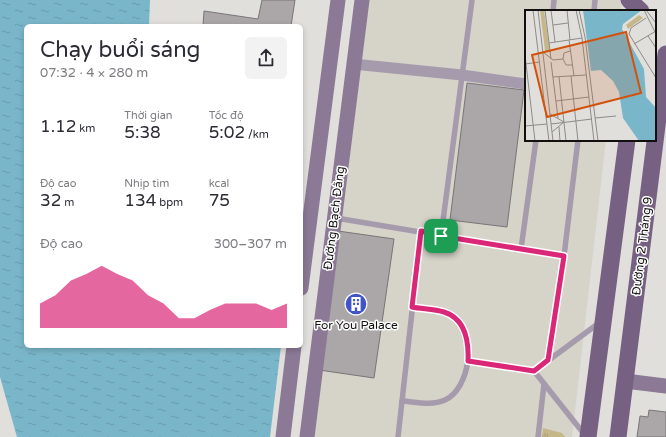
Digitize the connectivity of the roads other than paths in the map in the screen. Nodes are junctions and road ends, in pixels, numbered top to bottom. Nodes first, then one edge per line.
1 (338, 0) edge
2 (362, 0) edge
3 (472, 0) edge
4 (554, 0) edge
5 (595, 0) edge
6 (629, 0) edge
7 (644, 0) edge
8 (553, 10) edge
9 (594, 10) edge
10 (641, 10) edge
11 (642, 10) edge
12 (666, 54) edge
13 (329, 61) junction
14 (353, 64) junction
15 (462, 75) junction
16 (525, 84) edge
17 (656, 136) edge
18 (536, 141) edge
19 (578, 141) edge
20 (627, 141) edge
21 (655, 141) edge
22 (310, 215) junction
23 (334, 218) junction
24 (421, 231) junction
25 (441, 236) junction
26 (521, 249) junction
27 (564, 256) junction
28 (303, 272) edge
29 (412, 307) junction
30 (604, 320) junction
31 (294, 348) edge
32 (548, 360) junction
33 (468, 361) junction
34 (534, 371) junction
35 (626, 381) junction
36 (544, 384) junction
37 (666, 386) edge
38 (402, 401) junction
39 (283, 437) edge
40 (307, 437) edge
41 (398, 437) edge
42 (538, 437) edge
43 (588, 437) edge
44 (618, 437) edge

1 - 13 main road, Đường Bạch Đằng
2 - 14 main road, Đường Bạch Đằng
3 - 15 lane
4 - 8 lane
5 - 9 lane
6 - 10 main road
7 - 11 main road
12 - 17 main road, Đường 2 Tháng 9
13 - 14 main road
13 - 22 main road, Đường Bạch Đằng
14 - 15 street
14 - 23 main road, Đường Bạch Đằng
15 - 16 street
15 - 25 lane
18 - 26 lane
19 - 27 lane
20 - 30 main road
21 - 35 main road, Đường 2 Tháng 9
22 - 23 main road
22 - 28 main road, Đường Bạch Đằng
23 - 24 lane
23 - 40 main road, Đường Bạch Đằng
24 - 25 lane
24 - 29 lane
25 - 26 lane
26 - 27 lane
27 - 32 lane
29 - 33 lane
29 - 38 lane
30 - 32 lane
30 - 43 main road
31 - 39 main road
32 - 34 lane
33 - 34 lane
33 - 38 lane
34 - 36 lane
35 - 37 main road
35 - 44 main road, Đường 2 Tháng 9
36 - 42 lane
36 - 43 lane
38 - 41 lane

